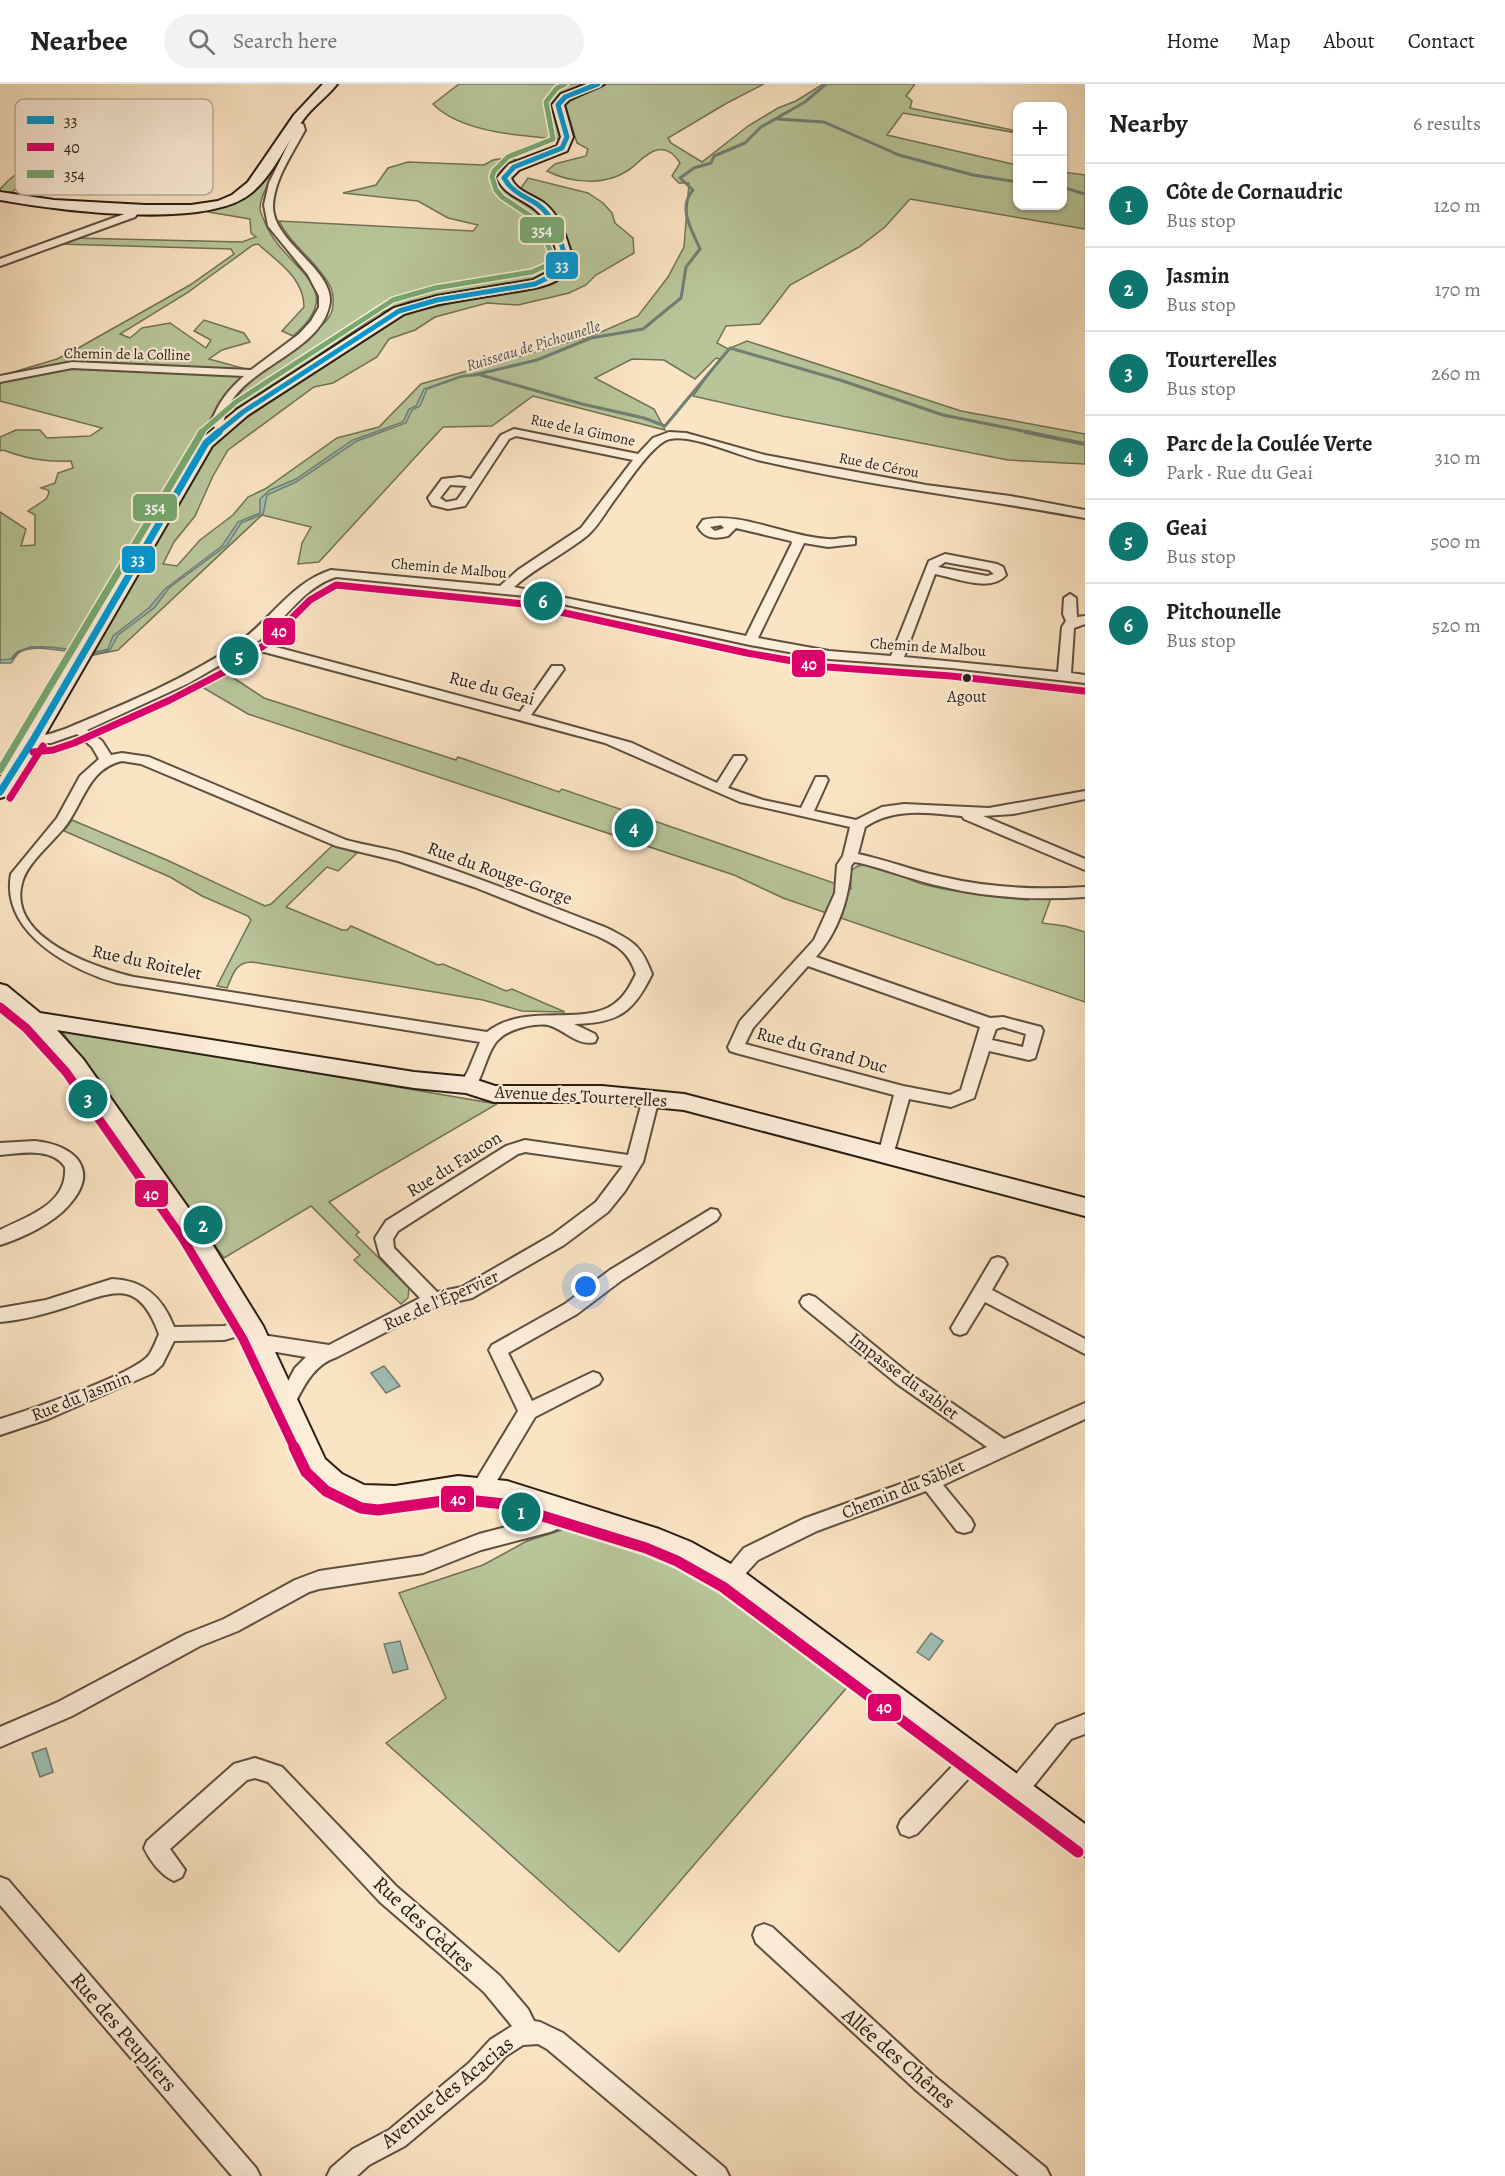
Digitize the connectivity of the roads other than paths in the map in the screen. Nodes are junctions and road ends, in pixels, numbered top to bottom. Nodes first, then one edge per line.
1 (331, 84) edge
2 (598, 84) edge
3 (295, 125) junction
4 (0, 196) edge
5 (137, 208) junction
6 (0, 264) edge
7 (254, 373) junction
8 (0, 379) edge
9 (221, 428) junction
10 (641, 458) junction
11 (473, 483) dead end
12 (1085, 514) edge
13 (728, 525) dead end
14 (796, 538) junction
15 (851, 541) dead end
16 (931, 569) dead end
17 (522, 573) junction
18 (504, 589) junction
19 (526, 592) junction
20 (1070, 598) dead end
21 (1079, 621) edge
22 (750, 641) junction
23 (248, 643) junction
24 (896, 661) junction
25 (557, 669) dead end
26 (1064, 676) junction
27 (1085, 679) edge
28 (523, 717) junction
29 (77, 728) junction
30 (33, 740) junction
31 (740, 759) dead end
32 (107, 760) junction
33 (821, 780) dead end
34 (720, 790) junction
35 (0, 792) edge
36 (1085, 795) edge
37 (1066, 799) junction
38 (1085, 805) edge
39 (969, 812) junction
40 (806, 814) junction
41 (858, 825) junction
42 (850, 857) junction
43 (1085, 865) edge
44 (1085, 892) edge
45 (807, 960) junction
46 (0, 991) edge
47 (34, 1019) junction
48 (549, 1019) junction
49 (989, 1024) junction
50 (488, 1038) junction
51 (589, 1038) dead end
52 (983, 1044) junction
53 (468, 1085) junction
54 (903, 1092) junction
55 (651, 1098) junction
56 (0, 1149) edge
57 (886, 1155) junction
58 (635, 1162) junction
59 (1085, 1207) edge
60 (711, 1215) dead end
61 (0, 1238) edge
62 (998, 1264) dead end
63 (983, 1293) junction
64 (433, 1300) junction
65 (809, 1302) dead end
66 (0, 1315) edge
67 (960, 1328) dead end
68 (168, 1334) junction
69 (254, 1335) junction
70 (1085, 1347) edge
71 (323, 1353) junction
72 (593, 1379) dead end
73 (286, 1402) junction
74 (1085, 1411) edge
75 (528, 1412) junction
76 (0, 1427) edge
77 (1002, 1448) junction
78 (930, 1482) junction
79 (482, 1488) junction
80 (569, 1511) junction
81 (963, 1524) dead end
82 (730, 1577) junction
83 (1085, 1724) edge
84 (0, 1737) edge
85 (972, 1760) junction
86 (1016, 1791) junction
87 (909, 1827) dead end
88 (1085, 1842) edge
89 (174, 1870) dead end
90 (0, 1888) edge
91 (764, 1935) dead end
92 (527, 2032) junction
93 (249, 2176) edge
94 (339, 2176) edge
95 (717, 2176) edge
96 (1038, 2176) edge

1 - 3 street
2 - 9 street
3 - 5 street
3 - 7 street
4 - 5 street
5 - 6 street
7 - 8 street, Chemin de la Colline
7 - 9 street
9 - 30 street
10 - 11 street, Rue de la Gimone
10 - 12 street, Rue de Cérou
10 - 17 street
13 - 14 street
14 - 15 street
14 - 22 street
16 - 24 street
17 - 18 street
17 - 19 street
18 - 19 street, Chemin de Malbou
18 - 23 street, Chemin de Malbou
19 - 22 street, Chemin de Malbou
20 - 21 street
21 - 26 street
22 - 24 street, Chemin de Malbou
23 - 28 street, Rue du Geai
23 - 29 street, Chemin de Malbou
24 - 26 street, Chemin de Malbou
25 - 28 street
26 - 27 street, Chemin de Malbou
28 - 34 street, Rue du Geai
29 - 30 street, Chemin de Malbou
29 - 32 street
30 - 35 street
31 - 34 street
32 - 48 street, Rue du Rouge-Gorge
32 - 50 street, Rue du Roitelet
33 - 40 street
34 - 40 street, Rue du Geai
36 - 37 street
37 - 38 street
37 - 39 street
39 - 41 street
39 - 43 street
40 - 41 street, Rue du Geai
41 - 42 street, Rue du Grand Duc
42 - 44 street
42 - 45 street, Rue du Grand Duc
45 - 49 street
45 - 54 street, Rue du Grand Duc
46 - 47 street
47 - 53 street, Avenue des Tourterelles
47 - 69 street
48 - 50 street, Rue du Rouge-Gorge
48 - 51 street
49 - 52 street, Rue du Grand Duc
49 - 52 street
50 - 53 street
52 - 54 street, Rue du Grand Duc
53 - 55 street, Avenue des Tourterelles
54 - 57 street, Rue du Grand Duc
55 - 57 street, Avenue des Tourterelles
55 - 58 street, Rue de l'Épervier
56 - 61 street
57 - 59 street, Avenue des Tourterelles
58 - 64 street, Rue de l'Épervier
58 - 64 street, Rue du Faucon
60 - 75 street
62 - 63 street
63 - 67 street
63 - 70 street
64 - 71 street, Rue de l'Épervier
65 - 77 street, Impasse du sablet
66 - 68 street
68 - 69 street
68 - 76 street, Rue du Jasmin
69 - 71 street
69 - 73 street
71 - 73 street, Rue de l'Épervier
72 - 75 street
73 - 79 street
74 - 77 street, Chemin du Sablet
75 - 79 street
77 - 78 street, Chemin du Sablet
78 - 81 street
78 - 82 street, Chemin du Sablet
79 - 80 street
80 - 82 street
80 - 84 street
82 - 85 street
83 - 86 street
85 - 86 street
85 - 87 street
86 - 88 street
89 - 92 street, Rue des Cèdres
90 - 93 street, Rue des Peupliers
91 - 96 street, Allée des Chênes
92 - 94 street, Avenue des Acacias
92 - 95 street

